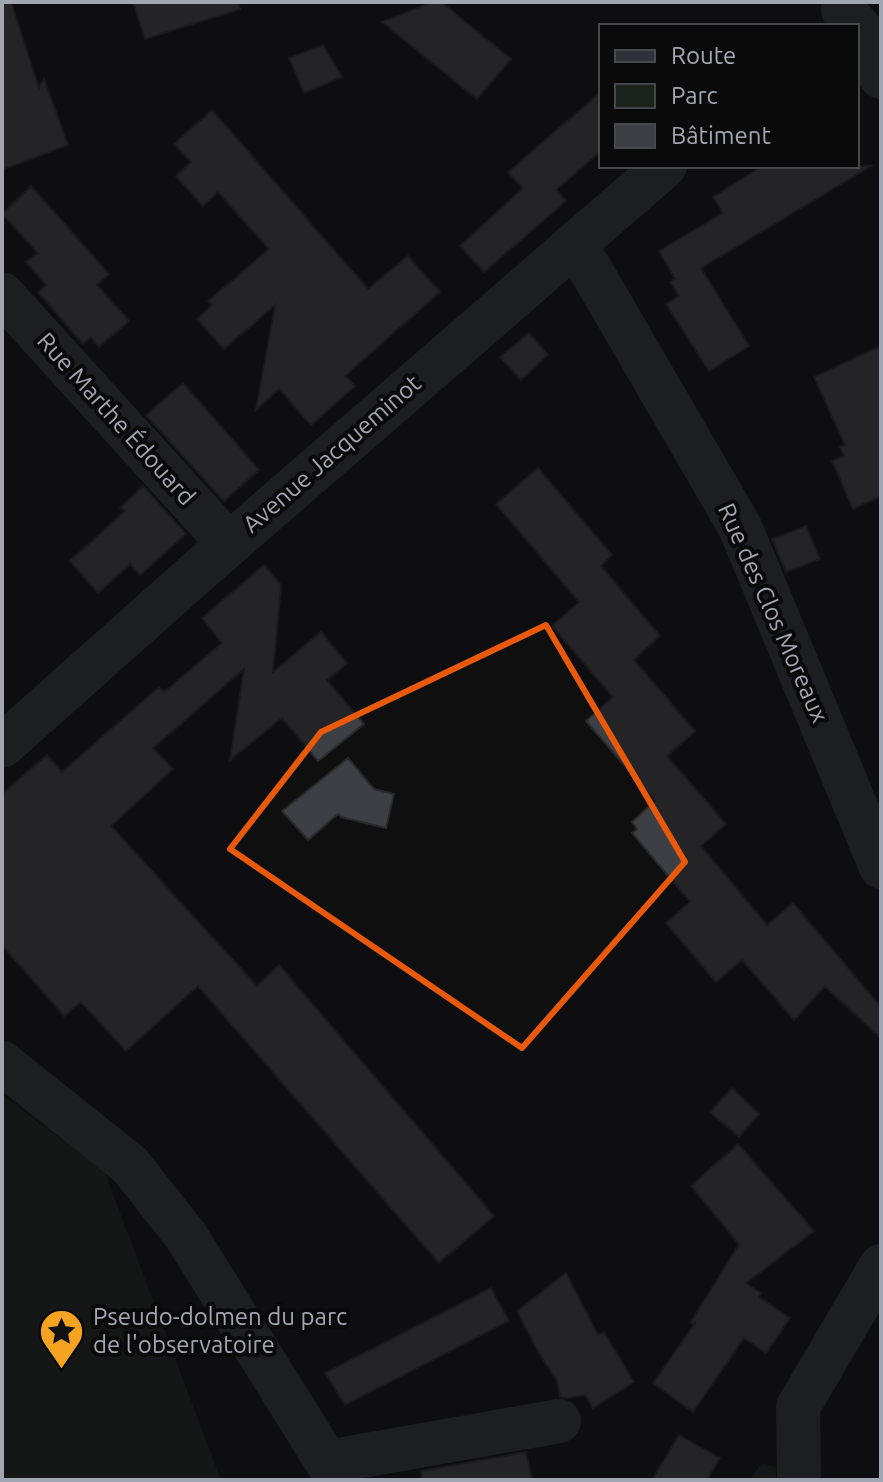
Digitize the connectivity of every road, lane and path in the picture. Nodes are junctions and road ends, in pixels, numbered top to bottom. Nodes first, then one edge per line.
1 (859, 29) edge
2 (881, 77) edge
3 (663, 168) edge
4 (572, 246) junction
5 (2, 294) edge
6 (229, 544) junction
7 (2, 746) edge
8 (881, 867) edge
9 (2, 1063) edge
10 (881, 1266) edge
11 (559, 1421) dead end
12 (333, 1471) edge
13 (799, 1480) edge

1 - 2 street
3 - 4 street, Avenue Jacqueminot
4 - 6 street, Avenue Jacqueminot
4 - 8 street, Rue des Clos Moreaux
5 - 6 street, Rue Marthe Édouard
6 - 7 street, Avenue Jacqueminot
9 - 12 street
10 - 13 street
11 - 12 street

